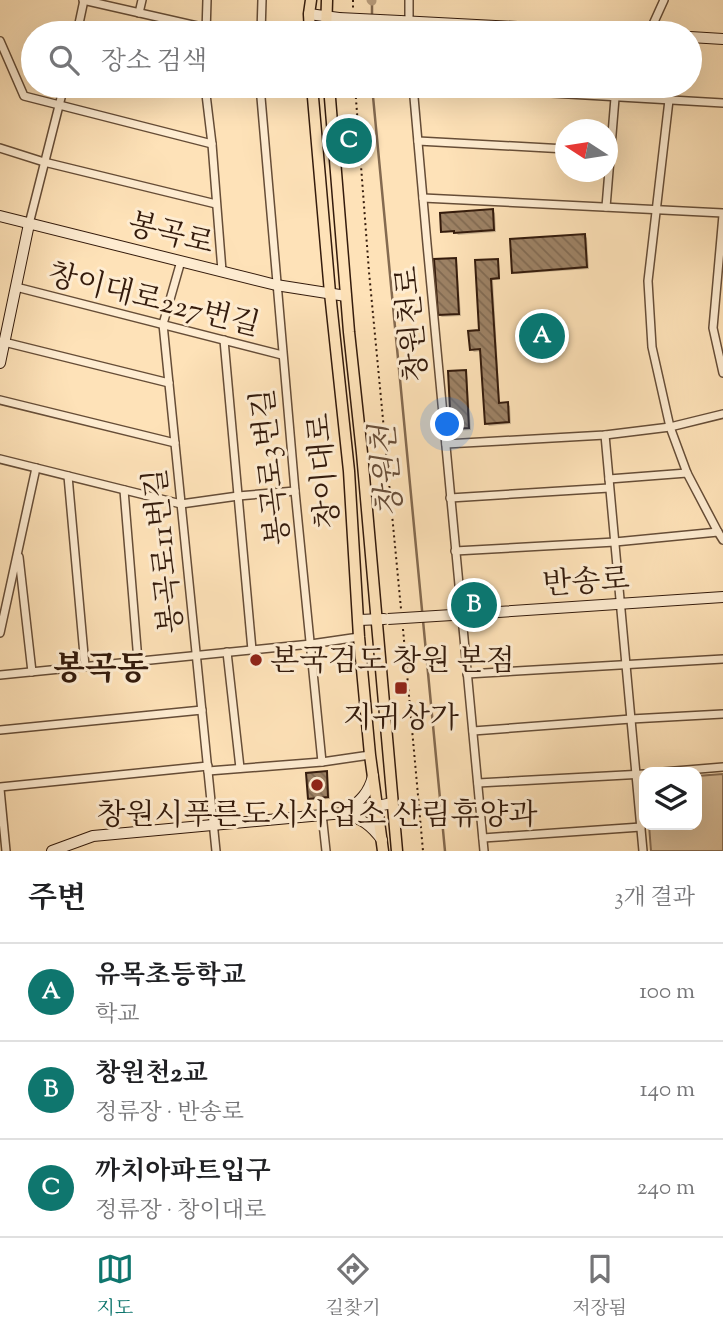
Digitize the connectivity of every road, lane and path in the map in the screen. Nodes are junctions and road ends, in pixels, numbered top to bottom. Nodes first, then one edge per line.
1 (84, 0) edge
2 (142, 0) edge
3 (207, 0) edge
4 (262, 0) edge
5 (311, 0) edge
6 (327, 0) edge
7 (409, 0) edge
8 (664, 0) edge
9 (139, 13) junction
10 (309, 14) junction
11 (326, 16) junction
12 (80, 21) edge
13 (169, 21) edge
14 (206, 21) edge
15 (261, 21) edge
16 (309, 21) edge
17 (326, 21) edge
18 (388, 21) edge
19 (404, 21) edge
20 (654, 21) edge
21 (702, 38) edge
22 (723, 39) edge
23 (0, 41) edge
24 (21, 89) edge
25 (31, 98) edge
26 (61, 98) edge
27 (206, 98) edge
28 (261, 98) edge
29 (313, 98) edge
30 (330, 98) edge
31 (356, 98) edge
32 (414, 98) edge
33 (615, 98) joint
34 (669, 100) junction
35 (723, 103) edge
36 (59, 106) junction
37 (613, 119) edge
38 (418, 141) junction
39 (212, 144) junction
40 (0, 148) edge
41 (555, 148) edge
42 (44, 162) junction
43 (607, 182) edge
44 (423, 198) junction
45 (216, 204) junction
46 (606, 207) junction
47 (656, 209) junction
48 (723, 214) edge
49 (0, 216) edge
50 (29, 224) junction
51 (181, 261) junction
52 (222, 271) junction
53 (276, 285) junction
54 (16, 287) junction
55 (330, 293) junction
56 (346, 296) junction
57 (163, 324) junction
58 (224, 340) junction
59 (4, 342) junction
60 (282, 355) junction
61 (0, 363) edge
62 (723, 373) edge
63 (169, 383) junction
64 (0, 400) edge
65 (723, 414) edge
66 (670, 428) junction
67 (605, 435) junction
68 (175, 443) junction
69 (446, 444) junction
70 (0, 459) edge
71 (36, 468) junction
72 (687, 473) junction
73 (68, 476) junction
74 (609, 479) junction
75 (609, 488) junction
76 (124, 490) junction
77 (295, 491) junction
78 (238, 496) junction
79 (450, 498) junction
80 (181, 504) junction
81 (718, 532) junction
82 (723, 540) edge
83 (615, 542) junction
84 (18, 549) junction
85 (455, 551) junction
86 (723, 597) edge
87 (621, 604) junction
88 (401, 609) dead end
89 (456, 615) junction
90 (383, 619) junction
91 (359, 620) junction
92 (403, 622) dead end
93 (0, 633) edge
94 (359, 637) junction
95 (311, 644) junction
96 (252, 650) junction
97 (227, 652) junction
98 (197, 655) junction
99 (723, 659) edge
100 (138, 661) junction
101 (85, 666) junction
102 (627, 666) junction
103 (32, 671) junction
104 (467, 674) junction
105 (0, 675) edge
106 (202, 710) junction
107 (723, 714) edge
108 (631, 719) junction
109 (0, 730) edge
110 (473, 730) junction
111 (370, 755) junction
112 (322, 762) junction
113 (640, 767) edge
114 (723, 767) edge
115 (208, 768) junction
116 (240, 768) junction
117 (702, 769) edge
118 (639, 774) edge
119 (373, 775) junction
120 (478, 783) junction
121 (0, 788) edge
122 (392, 803) junction
123 (377, 805) junction
124 (344, 813) junction
125 (322, 814) junction
126 (214, 825) junction
127 (639, 827) edge
128 (641, 830) edge
129 (483, 838) junction
130 (383, 846) edge
131 (6, 851) edge
132 (51, 851) edge
133 (216, 851) edge
134 (326, 851) edge
135 (397, 851) edge
136 (422, 851) edge
137 (484, 851) edge
138 (643, 851) edge

1 - 9 street
1 - 12 street
2 - 9 street
3 - 14 street
4 - 15 street
5 - 10 main road
6 - 11 main road
7 - 19 street
8 - 20 street
9 - 13 street
10 - 11 street
10 - 16 main road
11 - 17 main road
11 - 18 street, bridge
21 - 22 street
23 - 24 street
25 - 36 street
26 - 36 street
27 - 39 street
28 - 53 street, 봉곡로3번길
29 - 55 main road, 창이대로
30 - 56 main road, 창이대로
31 - 88 path
32 - 38 street, 창원천로
33 - 34 street
33 - 37 street
34 - 35 street
34 - 47 street
36 - 39 street
36 - 42 street
38 - 41 street
38 - 44 street, 창원천로
39 - 45 street
40 - 42 street
42 - 45 street
42 - 50 street
43 - 46 street
44 - 46 street
44 - 69 street, 창원천로
45 - 52 street
46 - 47 street
47 - 48 street
47 - 66 street
48 - 62 street
49 - 50 street, 봉곡로
50 - 51 street, 봉곡로
50 - 54 street
51 - 52 street, 봉곡로
51 - 57 street, 봉곡로11번길
52 - 53 street, 봉곡로
53 - 55 street, 봉곡로
53 - 60 street, 봉곡로3번길
54 - 57 street, 창이대로227번길
54 - 59 street
55 - 56 street, 봉곡로
55 - 91 main road, 창이대로
56 - 90 main road, 창이대로
57 - 58 street, 창이대로227번길
57 - 63 street, 봉곡로11번길
58 - 60 street, 창이대로227번길
58 - 78 street
59 - 61 street
59 - 63 street
60 - 77 street, 봉곡로3번길
63 - 68 street, 봉곡로11번길
64 - 68 street, 봉곡로11번길
65 - 66 street
66 - 67 street
66 - 72 street
67 - 69 street
67 - 74 street
68 - 80 street, 봉곡로11번길
69 - 79 street, 창원천로
70 - 71 street
71 - 73 street
71 - 84 street
72 - 74 street
72 - 81 street
73 - 76 street
73 - 101 street
74 - 75 street
75 - 79 street
75 - 83 street
76 - 80 street
76 - 100 street
77 - 78 street
77 - 95 street, 봉곡로3번길
78 - 80 street
78 - 96 street
79 - 85 street, 창원천로
80 - 98 street, 봉곡로11번길
81 - 82 street
81 - 83 street
83 - 85 street
83 - 87 street
84 - 93 street
84 - 103 street
85 - 89 street, 창원천로
86 - 87 street, 반송로
87 - 89 street, 반송로
87 - 102 street
89 - 90 street, 반송로, bridge
89 - 104 street, 창원천로
90 - 91 street
90 - 122 main road, 창이대로
91 - 94 main road, 창이대로
92 - 136 path
94 - 95 street
94 - 111 main road, 창이대로
95 - 96 street
95 - 112 street, 봉곡로3번길
96 - 97 street
97 - 98 street
97 - 116 street
98 - 100 street
98 - 106 street, 봉곡로11번길
99 - 102 street
100 - 101 street
101 - 103 street
102 - 104 street
102 - 108 street
103 - 105 street
104 - 110 street, 창원천로
106 - 109 street
106 - 115 street, 봉곡로11번길
107 - 108 street
108 - 110 street
108 - 113 street
110 - 120 street, 창원천로
111 - 112 street
111 - 119 main road, 창이대로
112 - 116 street
114 - 117 street
115 - 116 street
115 - 121 street
115 - 126 street, 봉곡로11번길
118 - 120 street
119 - 123 main road, 창이대로
119 - 124 street
120 - 129 street, 창원천로
121 - 131 street
122 - 123 street
122 - 135 main road, 창이대로
123 - 124 street
123 - 130 main road, 창이대로
124 - 125 street
124 - 130 street
125 - 126 street
125 - 134 street
126 - 132 street
126 - 133 street, 봉곡로11번길
127 - 129 street
128 - 138 street
129 - 137 street, 창원천로

